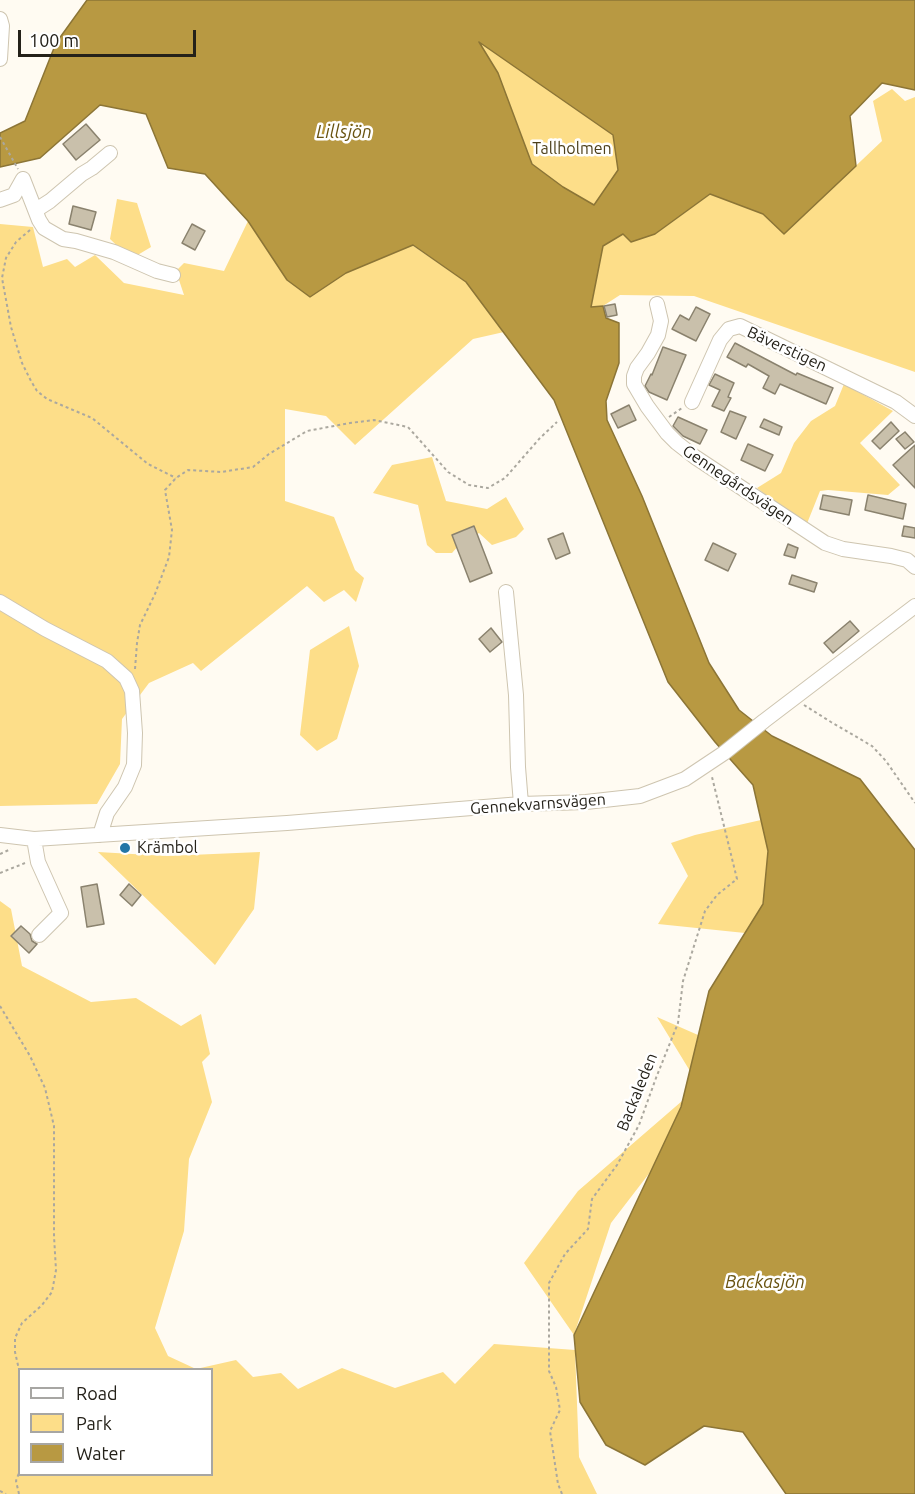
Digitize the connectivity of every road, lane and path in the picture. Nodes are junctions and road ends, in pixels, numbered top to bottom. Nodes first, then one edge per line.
1 (0, 18) edge
2 (0, 59) edge
3 (0, 137) edge
4 (110, 153) dead end
5 (16, 164) dead end
6 (0, 200) edge
7 (37, 215) junction
8 (173, 275) dead end
9 (657, 304) dead end
10 (692, 402) joint
11 (915, 416) edge
12 (557, 422) dead end
13 (660, 423) junction
14 (176, 478) junction
15 (915, 567) edge
16 (506, 592) dead end
17 (0, 602) edge
18 (915, 606) edge
19 (130, 686) junction
20 (794, 698) junction
21 (709, 764) junction
22 (915, 803) edge
23 (521, 804) junction
24 (0, 835) edge
25 (100, 835) junction
26 (34, 839) junction
27 (37, 855) junction
28 (0, 873) edge
29 (39, 935) dead end
30 (0, 1006) edge
31 (19, 1368) edge
32 (18, 1476) edge
33 (0, 1491) edge
34 (6, 1494) edge
35 (19, 1494) edge
36 (562, 1494) edge

1 - 2 street
3 - 5 path
4 - 7 street
6 - 7 street
7 - 8 street
7 - 14 path
9 - 13 street, Gennegårdsvägen
10 - 11 street, Bäverstigen
10 - 13 path
12 - 14 path
13 - 15 street, Gennegårdsvägen
14 - 19 path
16 - 23 street
17 - 19 street
18 - 20 street, Gennekvarnsvägen
19 - 25 street
20 - 21 street, Gennekvarnsvägen
20 - 22 path
21 - 23 street, Gennekvarnsvägen
21 - 36 path, Backaleden
23 - 25 street, Gennekvarnsvägen
24 - 26 street, Gennekvarnsvägen
25 - 26 street, Gennekvarnsvägen
26 - 27 street
27 - 28 path
27 - 29 street
30 - 31 path
32 - 35 path
33 - 34 path

